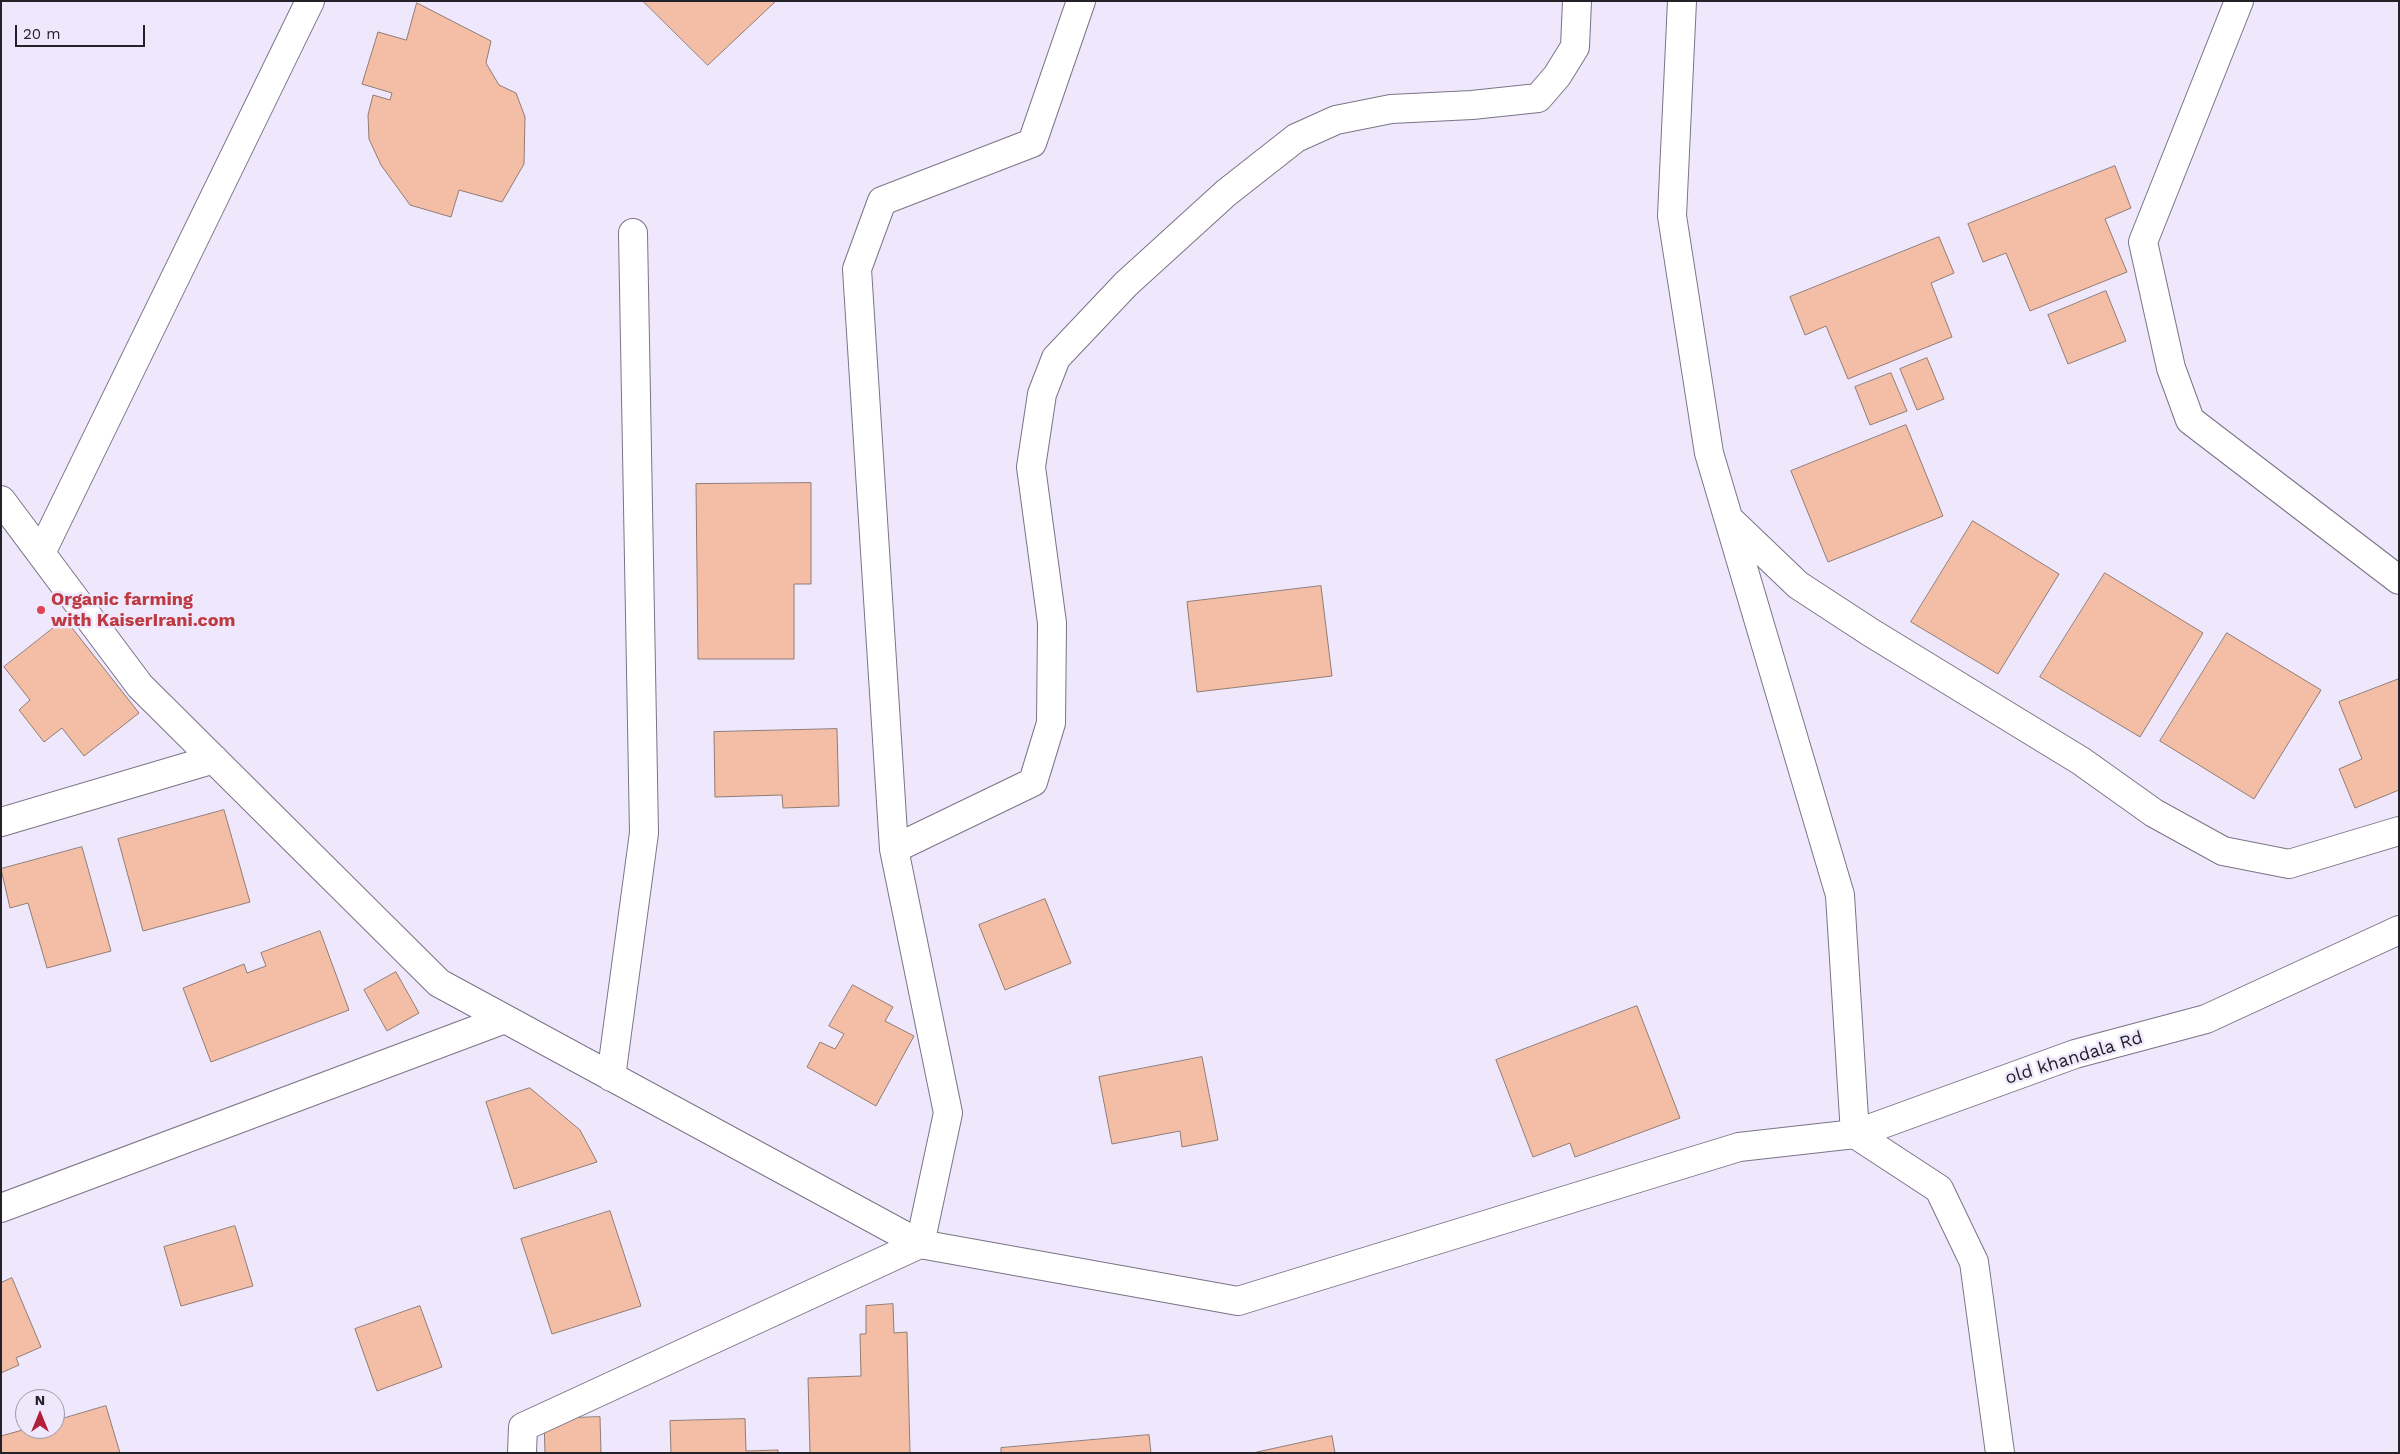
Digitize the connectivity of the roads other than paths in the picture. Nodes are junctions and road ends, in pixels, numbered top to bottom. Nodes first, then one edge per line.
1 (310, 1) edge
2 (1081, 1) edge
3 (1577, 1) edge
4 (1682, 1) edge
5 (2239, 1) edge
6 (633, 233) dead end
7 (1, 500) edge
8 (1728, 518) junction
9 (41, 553) junction
10 (2399, 580) edge
11 (214, 759) junction
12 (1, 822) edge
13 (2399, 831) edge
14 (894, 849) junction
15 (2399, 930) edge
16 (505, 1019) junction
17 (611, 1077) junction
18 (1855, 1134) junction
19 (1, 1208) edge
20 (920, 1244) junction
21 (522, 1453) edge
22 (2000, 1453) edge

1 - 9 street
2 - 14 street
3 - 14 street
4 - 8 street
5 - 10 street
6 - 17 street
7 - 9 street, old khandala Rd
8 - 13 street
8 - 18 street
9 - 11 street, old khandala Rd
11 - 12 street
11 - 16 street, old khandala Rd
14 - 20 street
15 - 18 street, old khandala Rd
16 - 17 street, old khandala Rd
16 - 19 street
17 - 20 street, old khandala Rd
18 - 20 street, old khandala Rd
18 - 22 street
20 - 21 street

